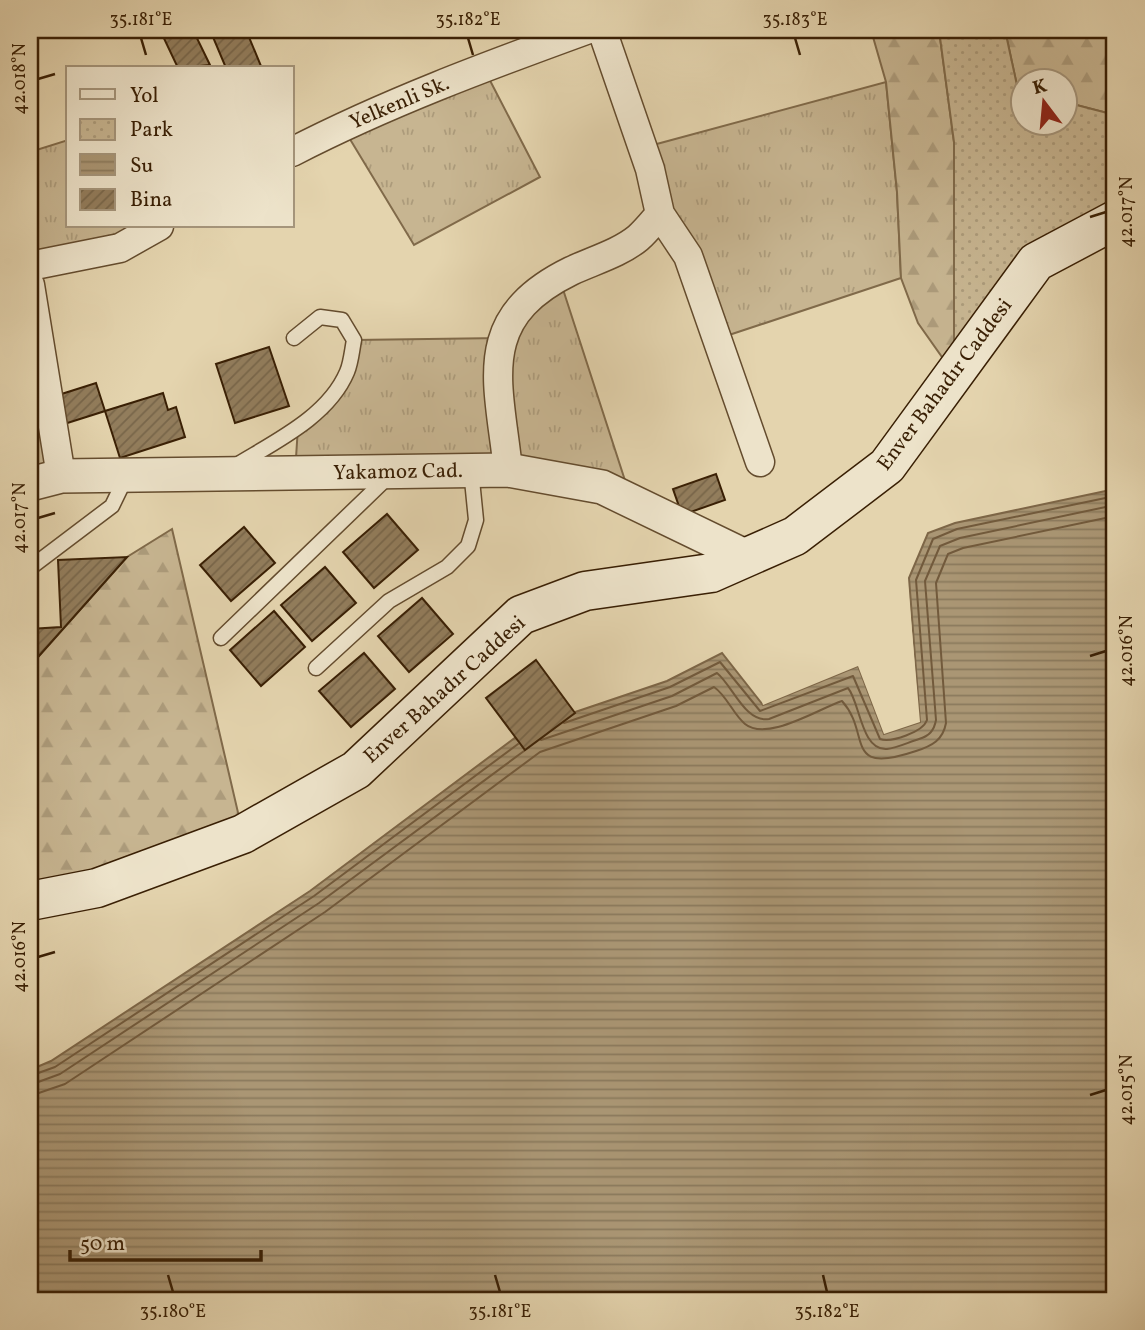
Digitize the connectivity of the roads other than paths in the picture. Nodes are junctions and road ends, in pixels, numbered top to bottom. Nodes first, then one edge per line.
1 (586, 30) edge
2 (602, 30) edge
3 (294, 151) edge
4 (660, 214) junction
5 (1113, 216) edge
6 (155, 228) edge
7 (30, 266) edge
8 (30, 285) edge
9 (294, 338) dead end
10 (760, 461) dead end
11 (471, 470) junction
12 (508, 470) junction
13 (394, 472) junction
14 (222, 474) junction
15 (127, 475) junction
16 (45, 480) edge
17 (749, 558) junction
18 (30, 568) edge
19 (221, 638) dead end
20 (316, 668) dead end
21 (30, 901) edge

1 - 3 street, Yelkenli Sk.
2 - 4 street
4 - 10 street
4 - 12 street
5 - 17 main road, Enver Bahadır Caddesi
6 - 7 street
8 - 16 street
9 - 14 lane
11 - 12 street, Yakamoz Cad.
11 - 13 street, Yakamoz Cad.
11 - 20 lane
12 - 17 street, Yakamoz Cad.
13 - 14 street, Yakamoz Cad.
13 - 19 lane
14 - 15 street, Yakamoz Cad.
15 - 16 street, Yakamoz Cad.
15 - 18 lane
17 - 21 main road, Enver Bahadır Caddesi

